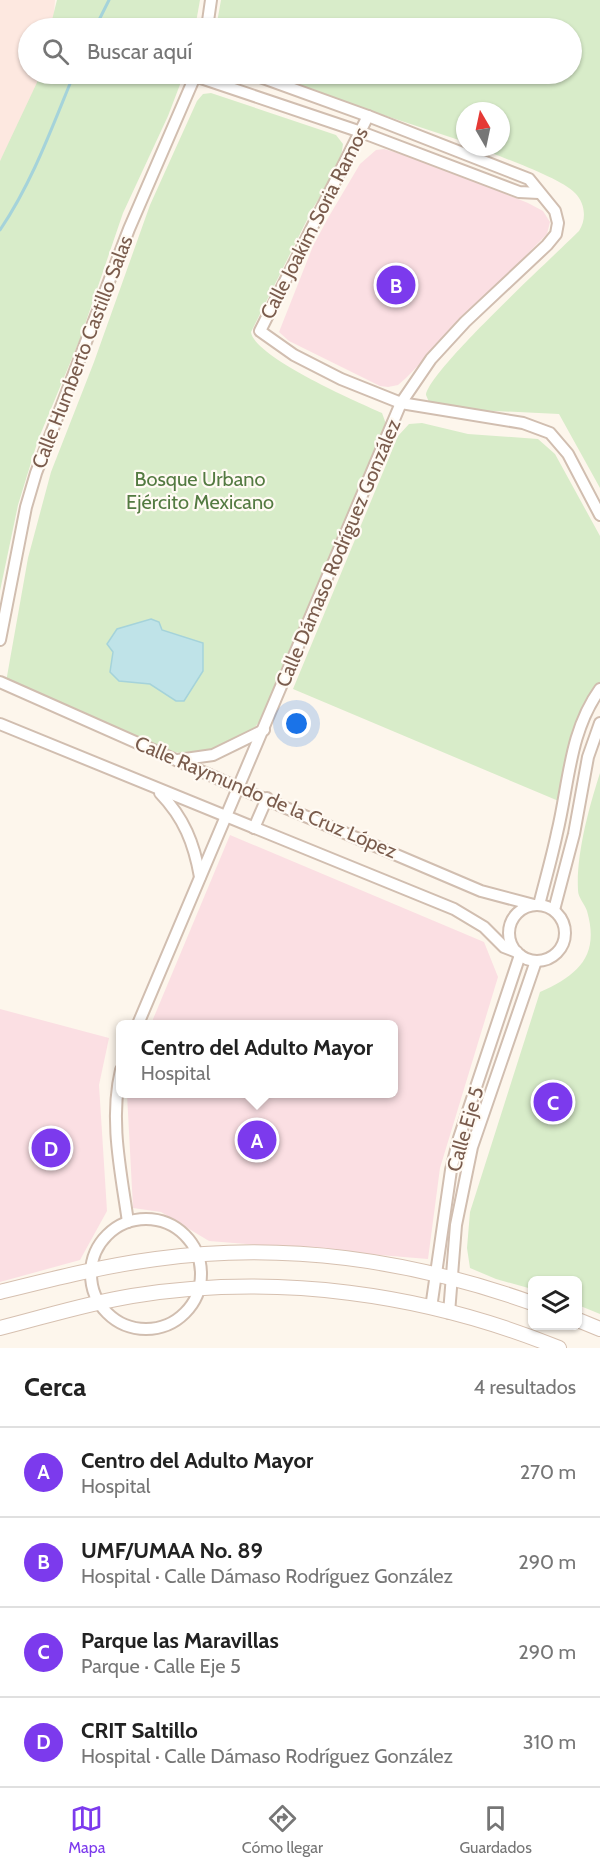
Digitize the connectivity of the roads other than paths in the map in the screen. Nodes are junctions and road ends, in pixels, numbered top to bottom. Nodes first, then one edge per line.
1 (212, 0) edge
2 (209, 18) edge
3 (191, 84) edge
4 (221, 84) edge
5 (280, 84) edge
6 (368, 116) junction
7 (361, 132) junction
8 (539, 193) junction
9 (401, 403) junction
10 (600, 515) edge
11 (0, 640) edge
12 (0, 682) edge
13 (600, 689) edge
14 (600, 723) edge
15 (0, 724) edge
16 (264, 730) junction
17 (176, 760) junction
18 (239, 788) junction
19 (158, 790) junction
20 (267, 798) junction
21 (228, 816) junction
22 (254, 828) junction
23 (200, 879) junction
24 (536, 905) junction
25 (554, 910) junction
26 (518, 954) junction
27 (536, 961) junction
28 (140, 1020) edge
29 (117, 1098) edge
30 (128, 1222) junction
31 (198, 1255) junction
32 (91, 1270) junction
33 (435, 1273) junction
34 (452, 1277) junction
35 (200, 1289) junction
36 (0, 1292) edge
37 (99, 1303) junction
38 (528, 1303) edge
39 (431, 1308) junction
40 (449, 1313) junction
41 (582, 1322) edge
42 (0, 1328) edge
43 (600, 1329) edge
44 (559, 1348) edge

1 - 2 street
3 - 11 street, Calle Humberto Castillo Salas
4 - 7 street
5 - 6 street, Calle Dámaso Rodríguez González
6 - 7 street, Calle Joakim Soria Ramos
6 - 8 street, Calle Dámaso Rodríguez González
7 - 8 street
7 - 9 street, Calle Joakim Soria Ramos
8 - 9 street, Calle Dámaso Rodríguez González
9 - 10 street
9 - 16 street, Calle Dámaso Rodríguez González
12 - 17 street, Calle Raymundo de la Cruz López
13 - 24 street
14 - 25 street
15 - 19 street, Calle Raymundo de la Cruz López
16 - 17 street
16 - 18 street, Calle Dámaso Rodríguez González
17 - 18 street, Calle Raymundo de la Cruz López
18 - 20 street, Calle Raymundo de la Cruz López
18 - 21 street, Calle Dámaso Rodríguez González
19 - 21 street, Calle Raymundo de la Cruz López
19 - 23 street
20 - 22 street
20 - 24 street, Calle Raymundo de la Cruz López
21 - 22 street, Calle Raymundo de la Cruz López
21 - 23 street, Calle Dámaso Rodríguez González
22 - 26 street, Calle Raymundo de la Cruz López
23 - 28 street, Calle Dámaso Rodríguez González
24 - 25 street
24 - 26 street
25 - 27 street
26 - 27 street
26 - 33 street, Calle Eje 5
27 - 34 street, Calle Eje 5
29 - 30 street
30 - 31 street
30 - 32 street
31 - 32 main road
31 - 33 main road
31 - 35 street
32 - 36 main road
32 - 37 street
33 - 34 main road
33 - 39 street, Calle Eje 5
34 - 38 main road
34 - 40 street, Calle Eje 5
35 - 37 main road
35 - 37 street
35 - 39 main road
37 - 42 main road
39 - 40 main road
40 - 44 main road
41 - 43 main road

